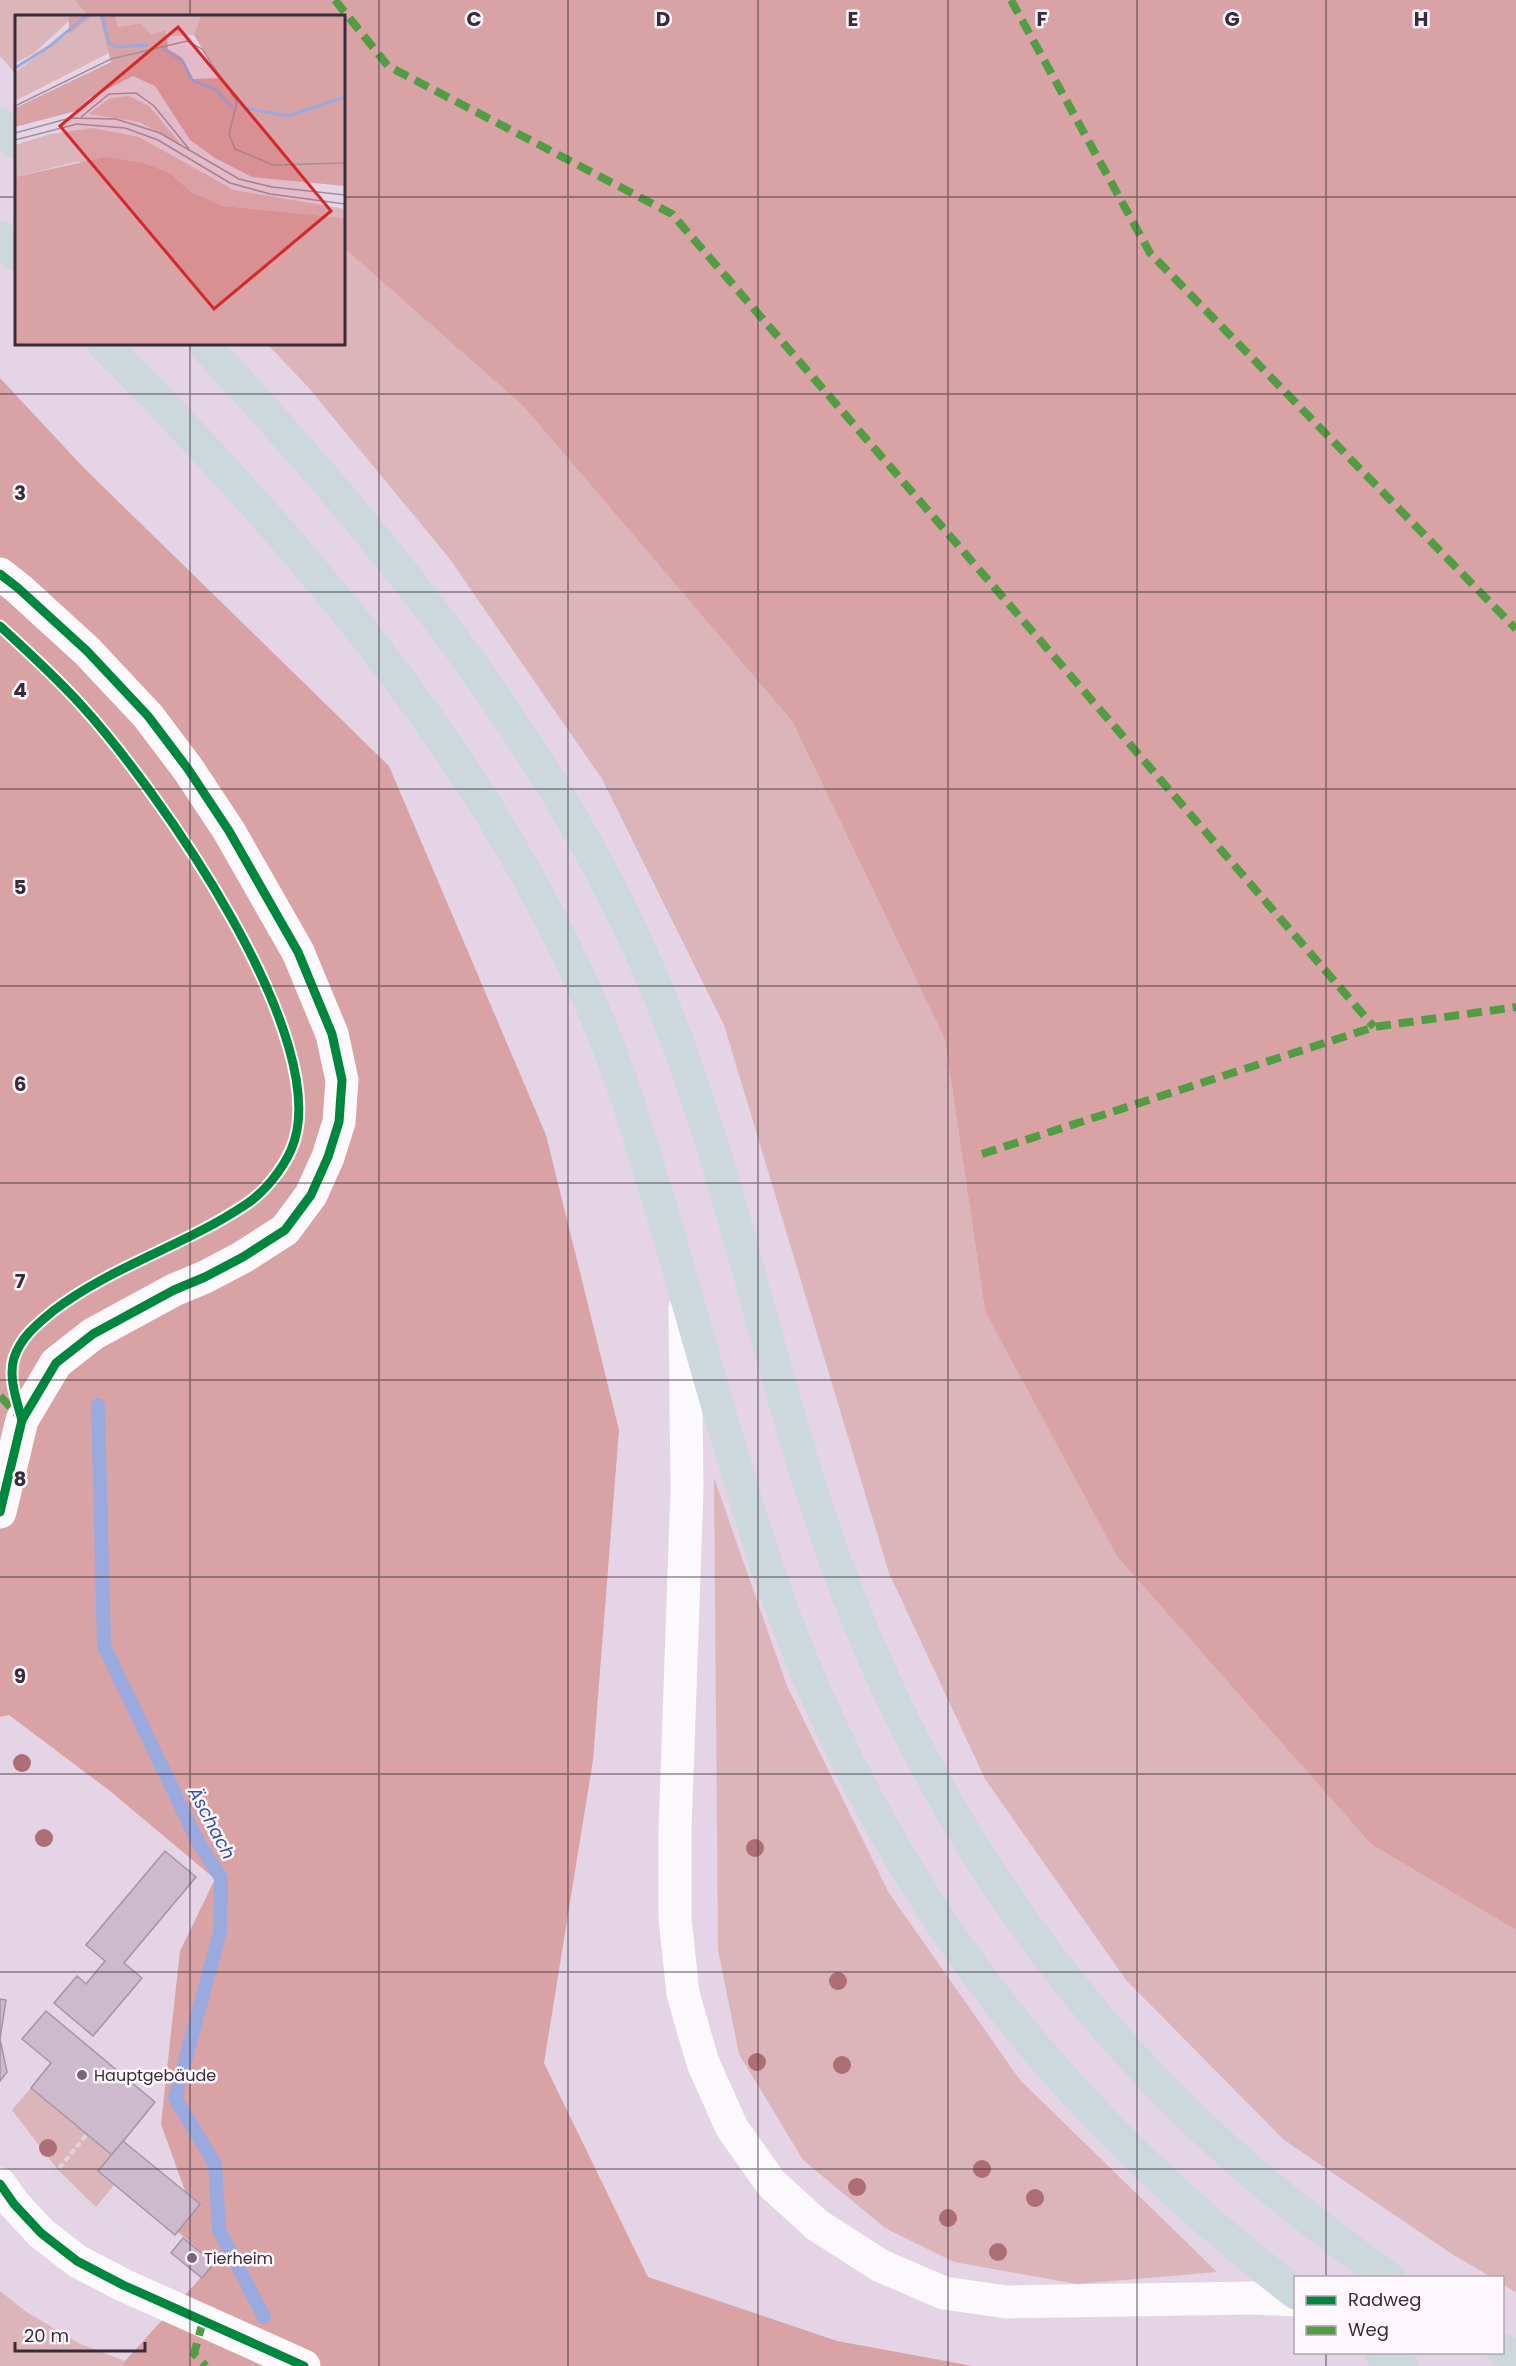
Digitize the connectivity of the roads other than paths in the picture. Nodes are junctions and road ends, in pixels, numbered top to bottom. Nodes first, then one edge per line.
1 (0, 124) edge
2 (15, 141) edge
3 (0, 237) edge
4 (15, 253) edge
5 (105, 345) edge
6 (205, 345) edge
7 (0, 574) edge
8 (684, 1289) junction
9 (0, 1512) edge
10 (0, 2184) edge
11 (1388, 2276) edge
12 (1294, 2291) edge
13 (1294, 2300) edge
14 (1384, 2354) edge
15 (304, 2366) edge
16 (1402, 2366) edge

1 - 2 highway
3 - 4 highway
5 - 8 highway
6 - 11 highway
7 - 9 street
8 - 12 highway
8 - 13 street
10 - 15 street
14 - 16 highway

